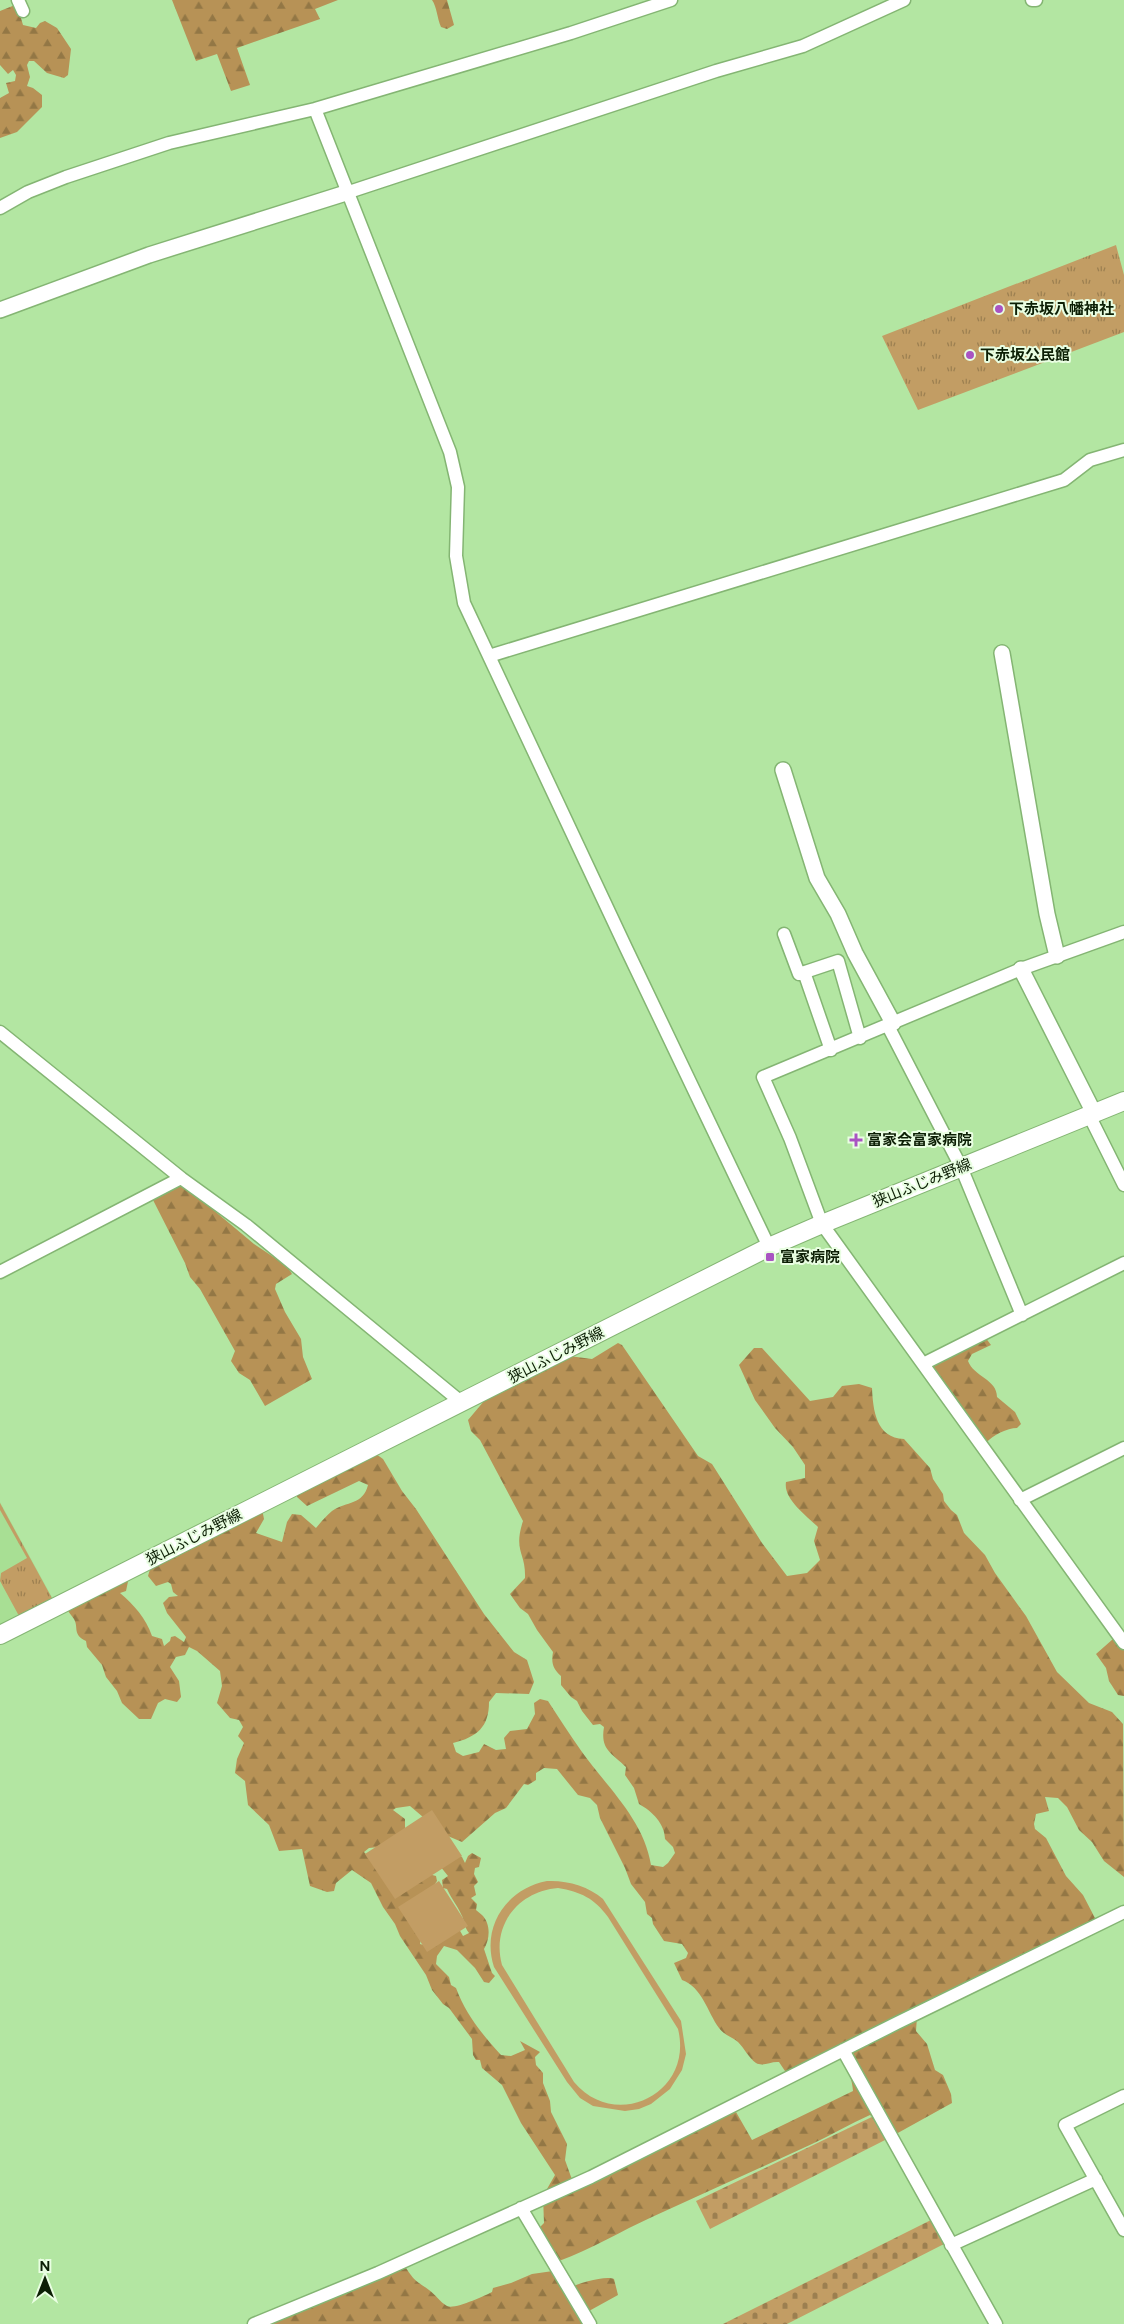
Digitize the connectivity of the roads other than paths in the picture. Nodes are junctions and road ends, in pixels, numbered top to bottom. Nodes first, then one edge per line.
1 (671, 0) edge
2 (904, 0) edge
3 (1032, 0) edge
4 (1036, 0) edge
5 (315, 109) junction
6 (349, 192) junction
7 (0, 208) edge
8 (0, 310) edge
9 (1124, 450) edge
10 (1002, 653) dead end
11 (489, 656) junction
12 (783, 770) dead end
13 (1124, 932) edge
14 (784, 934) dead end
15 (855, 954) junction
16 (1057, 956) junction
17 (838, 960) junction
18 (1021, 970) junction
19 (804, 972) junction
20 (890, 1025) junction
21 (0, 1032) edge
22 (860, 1038) junction
23 (831, 1050) junction
24 (1124, 1101) edge
25 (1092, 1114) junction
26 (961, 1167) junction
27 (181, 1178) junction
28 (1124, 1185) edge
29 (822, 1224) junction
30 (770, 1247) junction
31 (1124, 1263) edge
32 (0, 1272) edge
33 (1022, 1315) junction
34 (923, 1364) junction
35 (460, 1402) junction
36 (1124, 1448) edge
37 (1020, 1500) junction
38 (0, 1635) edge
39 (1123, 1639) edge
40 (1124, 1912) edge
41 (843, 2050) junction
42 (1124, 2096) edge
43 (1096, 2179) junction
44 (521, 2208) junction
45 (1124, 2230) edge
46 (951, 2245) junction
47 (254, 2324) edge
48 (590, 2324) edge
49 (996, 2324) edge

1 - 5 street
2 - 6 street
3 - 4 street
5 - 6 street
5 - 7 street
6 - 8 street
6 - 11 street
9 - 11 street
10 - 16 street
11 - 30 street
12 - 15 street
13 - 16 street
14 - 19 street
15 - 17 street
15 - 20 street
16 - 18 street
17 - 19 street
17 - 22 street
18 - 20 street
18 - 25 street
19 - 23 street
20 - 22 street
20 - 26 street
21 - 27 street
22 - 23 street
23 - 29 street
24 - 25 main road, 狭山ふじみ野線
25 - 26 main road, 狭山ふじみ野線
25 - 28 street
26 - 29 main road, 狭山ふじみ野線
26 - 33 street
27 - 32 street
27 - 35 street
29 - 30 main road, 狭山ふじみ野線
29 - 34 street
30 - 35 main road, 狭山ふじみ野線
31 - 33 street
33 - 34 street
34 - 37 street
35 - 38 main road, 狭山ふじみ野線
36 - 37 street
37 - 39 street
40 - 41 street
41 - 44 street
41 - 46 street
42 - 43 street
43 - 45 street
43 - 46 street
44 - 47 street
44 - 48 street
46 - 49 street

